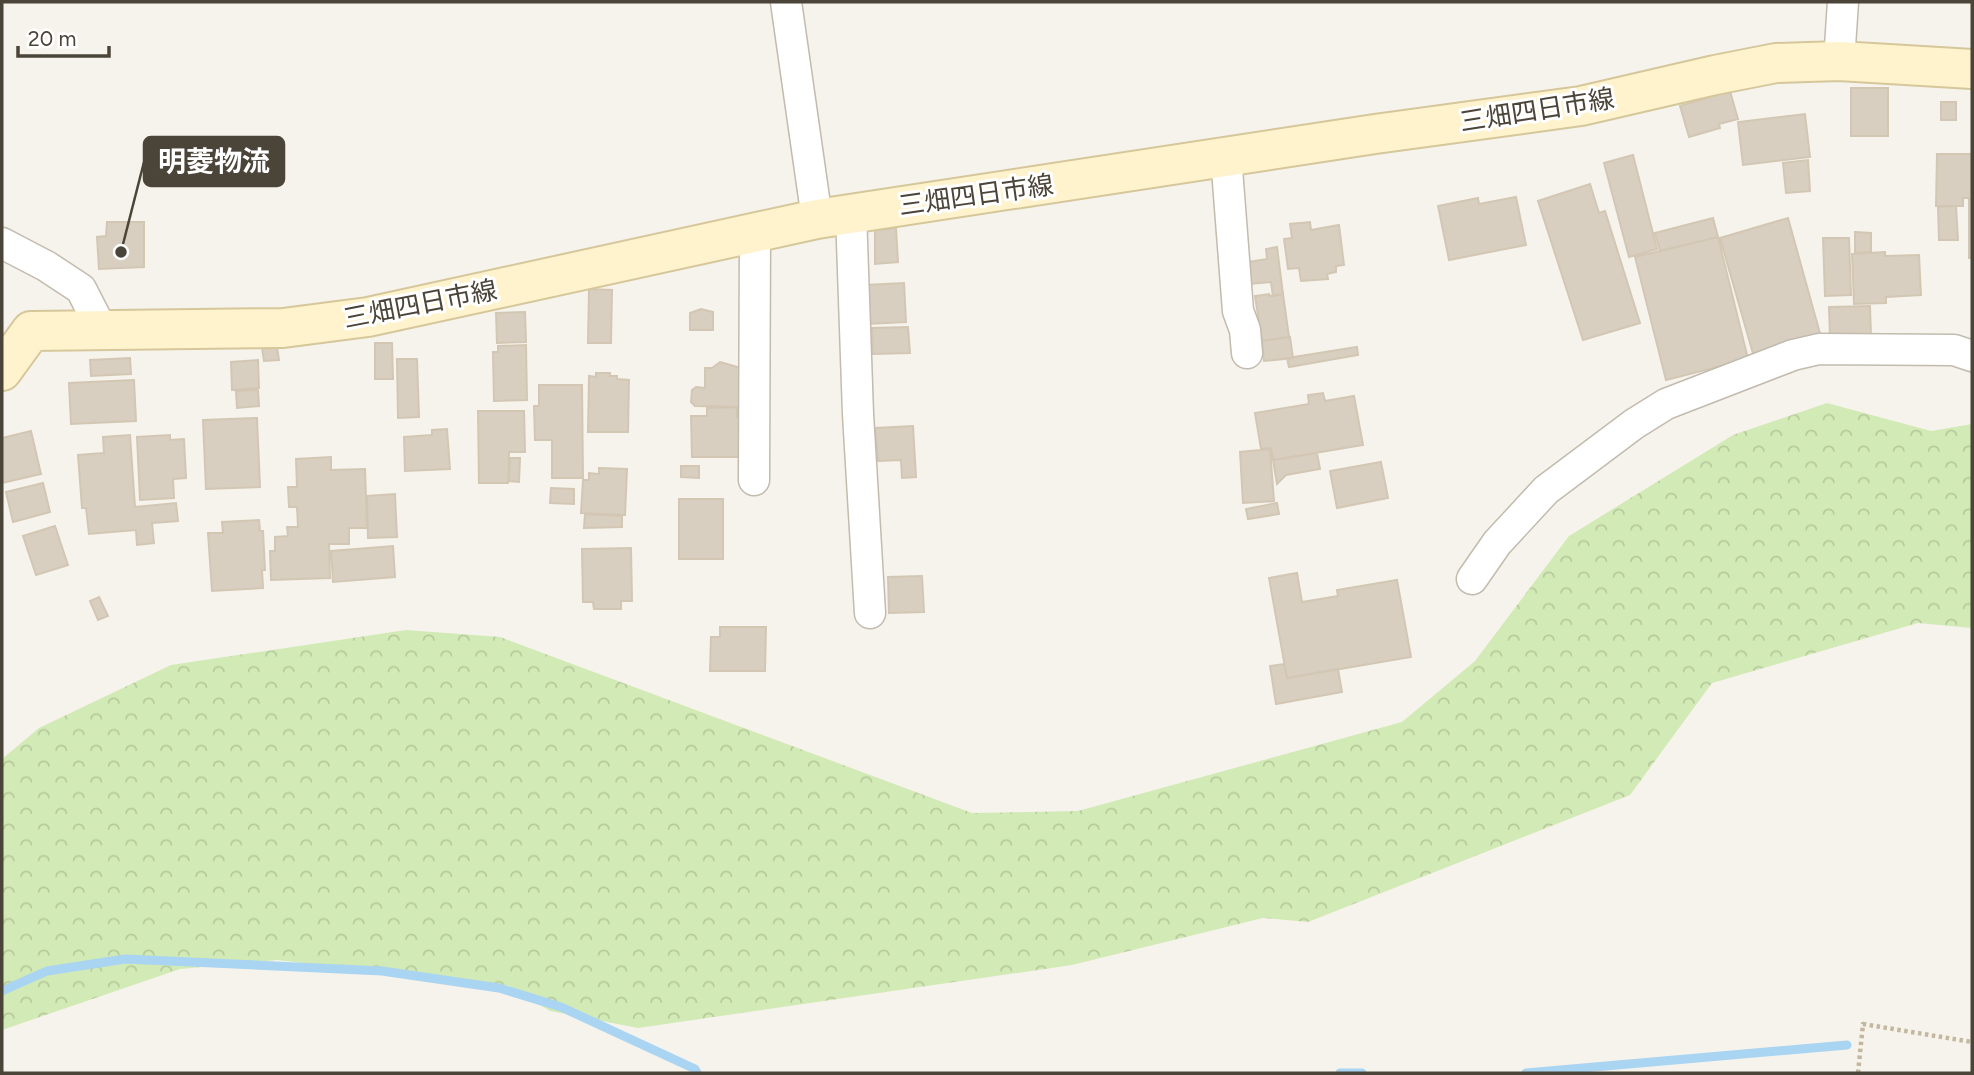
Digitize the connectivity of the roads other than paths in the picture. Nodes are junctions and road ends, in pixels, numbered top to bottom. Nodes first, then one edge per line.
1 (786, 2) edge
2 (1843, 2) edge
3 (1839, 61) junction
4 (1972, 69) edge
5 (1226, 156) junction
6 (834, 216) junction
7 (755, 233) junction
8 (2, 243) edge
9 (17, 331) edge
10 (103, 332) junction
11 (1247, 353) dead end
12 (1972, 356) edge
13 (2, 371) edge
14 (754, 480) dead end
15 (1472, 579) dead end
16 (870, 613) dead end

1 - 6 street
2 - 3 street
3 - 4 main road, 三畑四日市線
3 - 5 main road, 三畑四日市線
5 - 6 main road, 三畑四日市線
5 - 11 street
6 - 7 main road, 三畑四日市線
6 - 16 street
7 - 10 main road, 三畑四日市線
7 - 14 street
8 - 10 street
9 - 10 main road, 三畑四日市線
9 - 13 main road, 三畑四日市線
12 - 15 street

